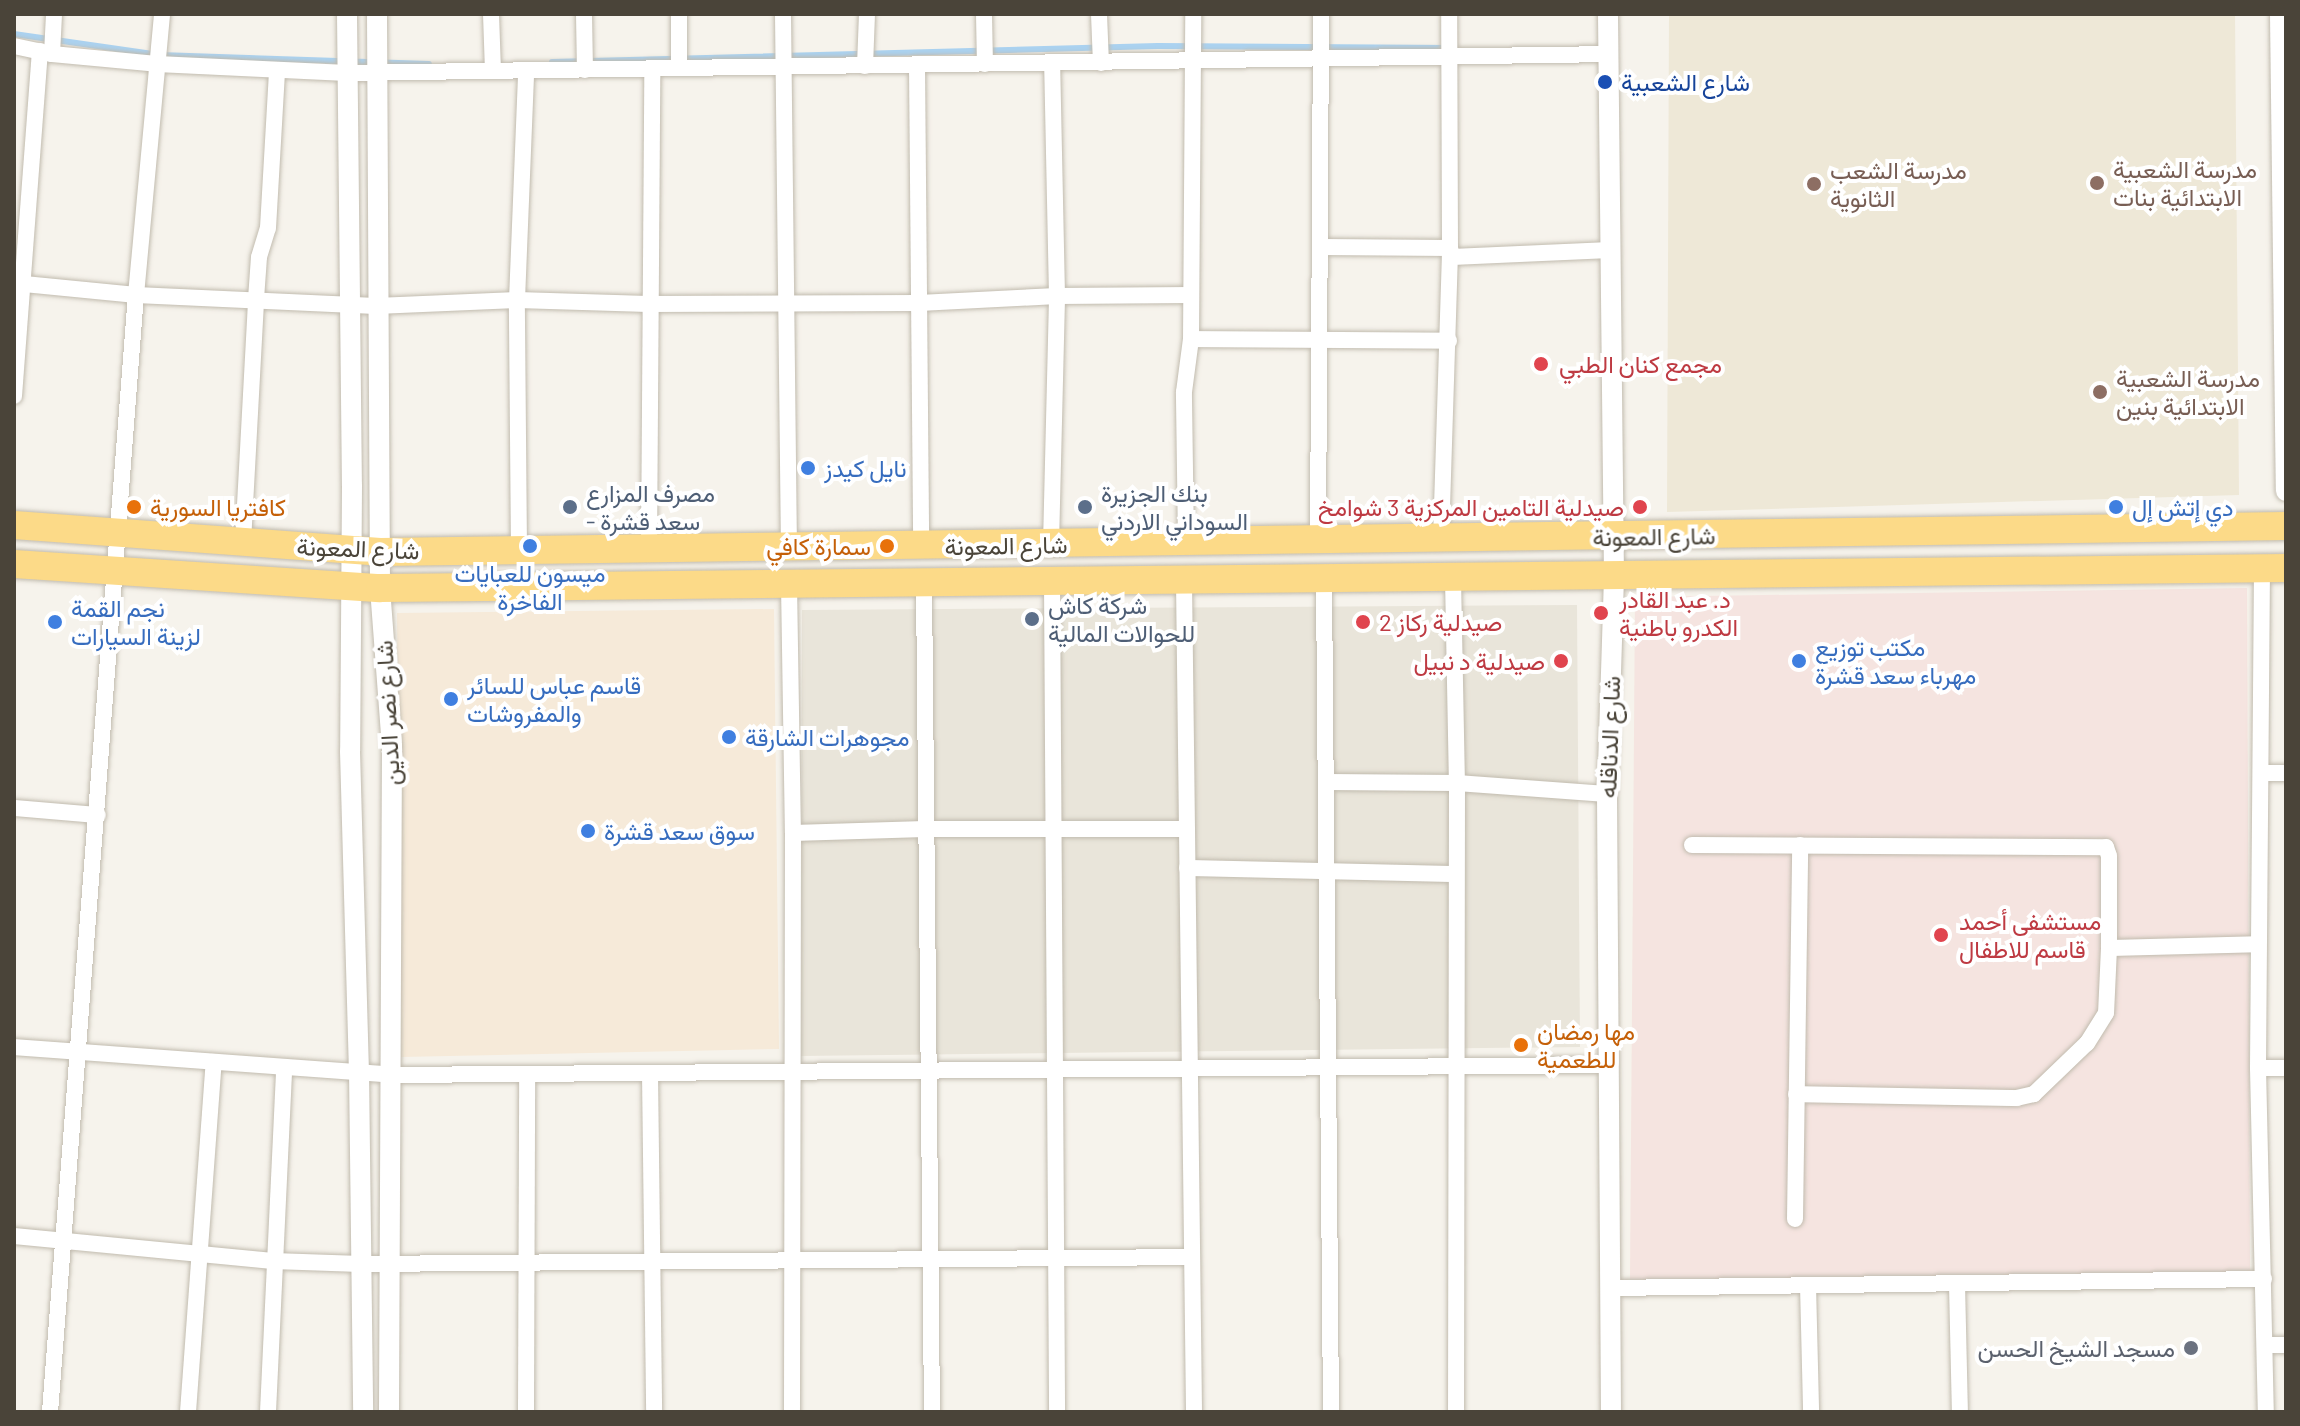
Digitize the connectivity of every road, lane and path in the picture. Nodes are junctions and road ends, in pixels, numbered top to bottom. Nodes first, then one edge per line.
1 (54, 14) edge
2 (162, 14) edge
3 (347, 14) edge
4 (377, 14) edge
5 (491, 14) edge
6 (584, 14) edge
7 (679, 14) edge
8 (783, 14) edge
9 (867, 14) edge
10 (984, 14) edge
11 (1099, 14) edge
12 (1193, 14) edge
13 (1321, 14) edge
14 (1449, 14) edge
15 (1608, 14) edge
16 (2280, 14) edge
17 (14, 46) edge
18 (46, 53) junction
19 (1608, 54) junction
20 (1449, 55) junction
21 (1321, 60) junction
22 (1194, 62) junction
23 (1052, 63) junction
24 (1101, 63) junction
25 (157, 64) junction
26 (985, 64) junction
27 (917, 65) junction
28 (865, 66) junction
29 (783, 67) junction
30 (679, 68) junction
31 (652, 69) junction
32 (585, 70) junction
33 (277, 71) junction
34 (493, 71) junction
35 (526, 71) junction
36 (376, 72) junction
37 (347, 73) junction
38 (1321, 247) junction
39 (1450, 248) junction
40 (1610, 250) junction
41 (18, 283) edge
42 (136, 295) junction
43 (1191, 295) junction
44 (1057, 296) junction
45 (256, 299) junction
46 (517, 300) junction
47 (349, 303) junction
48 (786, 303) junction
49 (919, 303) junction
50 (648, 304) junction
51 (376, 306) junction
52 (1320, 338) junction
53 (1191, 339) junction
54 (1449, 341) junction
55 (2284, 342) edge
56 (14, 396) edge
57 (2286, 491) edge
58 (14, 525) edge
59 (2286, 526) edge
60 (118, 534) junction
61 (1613, 538) junction
62 (1441, 539) junction
63 (1318, 541) junction
64 (243, 542) junction
65 (1186, 542) junction
66 (1051, 544) junction
67 (921, 546) junction
68 (789, 547) junction
69 (649, 549) junction
70 (351, 550) junction
71 (519, 550) junction
72 (380, 552) junction
73 (14, 564) edge
74 (2274, 568) edge
75 (117, 571) junction
76 (1614, 577) junction
77 (1453, 578) junction
78 (1324, 579) junction
79 (1184, 581) junction
80 (1052, 582) junction
81 (924, 583) junction
82 (789, 584) junction
83 (351, 586) junction
84 (380, 588) junction
85 (2261, 773) junction
86 (2286, 773) edge
87 (1326, 782) junction
88 (1457, 783) junction
89 (1607, 794) junction
90 (14, 808) edge
91 (98, 815) junction
92 (925, 829) junction
93 (1187, 829) junction
94 (1055, 831) junction
95 (793, 833) junction
96 (1692, 845) dead end
97 (1800, 845) junction
98 (1187, 868) junction
99 (1326, 872) junction
100 (1454, 874) junction
101 (2258, 944) junction
102 (2109, 948) junction
103 (14, 1047) edge
104 (79, 1053) junction
105 (214, 1062) junction
106 (1608, 1065) junction
107 (1456, 1066) junction
108 (284, 1067) junction
109 (1328, 1067) junction
110 (1189, 1068) junction
111 (2258, 1068) junction
112 (2286, 1068) edge
113 (1055, 1070) junction
114 (359, 1071) junction
115 (930, 1071) junction
116 (792, 1072) junction
117 (650, 1073) junction
118 (527, 1074) junction
119 (392, 1075) junction
120 (1796, 1094) junction
121 (1795, 1219) dead end
122 (14, 1236) edge
123 (64, 1241) junction
124 (200, 1254) junction
125 (1192, 1257) junction
126 (932, 1258) junction
127 (791, 1259) junction
128 (1055, 1259) junction
129 (652, 1260) junction
130 (273, 1261) junction
131 (525, 1263) junction
132 (361, 1264) junction
133 (390, 1264) junction
134 (2264, 1279) junction
135 (1957, 1284) junction
136 (1808, 1285) junction
137 (1610, 1288) junction
138 (2266, 1345) junction
139 (2286, 1345) edge
140 (50, 1412) edge
141 (188, 1412) edge
142 (268, 1412) edge
143 (363, 1412) edge
144 (389, 1412) edge
145 (526, 1412) edge
146 (654, 1412) edge
147 (792, 1412) edge
148 (932, 1412) edge
149 (1057, 1412) edge
150 (1194, 1412) edge
151 (1331, 1412) edge
152 (1456, 1412) edge
153 (1611, 1412) edge
154 (1811, 1412) edge
155 (1960, 1412) edge
156 (2266, 1412) edge

1 - 18 street
2 - 25 street
3 - 37 street, شارع نصر الدين
4 - 36 street, شارع نصر الدين
5 - 34 street
6 - 32 street
7 - 30 street
8 - 29 street
9 - 28 street
10 - 26 street
11 - 24 street
12 - 22 street
13 - 21 street
14 - 20 street
15 - 19 street, شارع الدناقله
16 - 55 street
17 - 18 street
18 - 25 street
18 - 41 street
19 - 20 street
19 - 40 street, شارع الدناقله
20 - 21 street
20 - 39 street
21 - 22 street
21 - 38 street
22 - 24 street
22 - 43 street
23 - 24 street
23 - 26 street
23 - 44 street
25 - 33 street
25 - 42 street
26 - 27 street
27 - 28 street
27 - 49 street
28 - 29 street
29 - 30 street
29 - 48 street
30 - 31 street
31 - 32 street
31 - 50 street
32 - 35 street
33 - 37 street
33 - 45 street
34 - 35 street
34 - 36 street
35 - 46 street
36 - 37 street
36 - 51 street, شارع نصر الدين
37 - 47 street, شارع نصر الدين
38 - 39 street
38 - 52 street
39 - 40 street
39 - 54 street
40 - 61 street, شارع الدناقله
41 - 42 street
41 - 56 street
42 - 45 street
42 - 60 street
43 - 44 street
43 - 53 street
44 - 49 street
44 - 66 street
45 - 47 street
45 - 64 street
46 - 50 street
46 - 51 street
46 - 71 street
47 - 51 street
47 - 70 street, شارع نصر الدين
48 - 49 street
48 - 50 street
48 - 68 street
49 - 67 street
50 - 69 street
51 - 72 street, شارع نصر الدين
52 - 53 street
52 - 54 street
52 - 63 street
53 - 65 street
54 - 62 street
55 - 57 street
58 - 60 highway, شارع المعونة
59 - 61 highway, شارع المعونة
60 - 64 highway, شارع المعونة
60 - 75 street
61 - 62 highway, شارع المعونة
61 - 76 street, شارع الدناقله
62 - 63 highway, شارع المعونة
63 - 65 highway, شارع المعونة
64 - 70 highway, شارع المعونة
65 - 66 highway, شارع المعونة
66 - 67 highway, شارع المعونة
67 - 68 highway, شارع المعونة
68 - 69 highway, شارع المعونة
69 - 71 highway, شارع المعونة
70 - 72 highway, شارع المعونة
70 - 83 street, شارع نصر الدين
71 - 72 highway, شارع المعونة
72 - 84 street, شارع نصر الدين
73 - 75 highway, شارع المعونة
74 - 76 highway, شارع المعونة
74 - 85 street
75 - 83 highway, شارع المعونة
75 - 91 street
76 - 77 highway, شارع المعونة
76 - 89 street, شارع الدناقله
77 - 78 highway, شارع المعونة
77 - 88 street
78 - 79 highway, شارع المعونة
78 - 87 street
79 - 80 highway, شارع المعونة
79 - 93 street
80 - 81 highway, شارع المعونة
80 - 94 street
81 - 82 highway, شارع المعونة
81 - 92 street
82 - 84 highway, شارع المعونة
82 - 95 street
83 - 84 highway, شارع المعونة
83 - 114 street, شارع نصر الدين
84 - 119 street, شارع نصر الدين
85 - 86 street
85 - 101 street
87 - 88 street
87 - 99 street
88 - 89 street
88 - 100 street
89 - 106 street, شارع الدناقله
90 - 91 street
91 - 104 street
92 - 94 street
92 - 95 street
92 - 115 street
93 - 94 street
93 - 98 street
94 - 113 street
95 - 116 street
96 - 97 street
97 - 102 street
97 - 120 street
98 - 99 street
98 - 110 street
99 - 100 street
99 - 109 street
100 - 107 street
101 - 102 street
101 - 111 street
102 - 120 street
103 - 104 street
104 - 105 street
104 - 123 street
105 - 108 street
105 - 124 street
106 - 107 street
106 - 137 street, شارع الدناقله
107 - 109 street
107 - 152 street
108 - 114 street
108 - 130 street
109 - 110 street
109 - 151 street
110 - 113 street
110 - 125 street
111 - 112 street
111 - 134 street
113 - 115 street
113 - 128 street
114 - 119 street
114 - 132 street, شارع نصر الدين
115 - 116 street
115 - 126 street
116 - 117 street
116 - 127 street
117 - 118 street
117 - 129 street
118 - 119 street
118 - 131 street
119 - 133 street, شارع نصر الدين
120 - 121 street
122 - 123 street
123 - 124 street
123 - 140 street
124 - 130 street
124 - 141 street
125 - 128 street
125 - 150 street
126 - 127 street
126 - 128 street
126 - 148 street
127 - 129 street
127 - 147 street
128 - 149 street
129 - 131 street
129 - 146 street
130 - 132 street
130 - 142 street
131 - 133 street
131 - 145 street
132 - 133 street
132 - 143 street, شارع نصر الدين
133 - 144 street, شارع نصر الدين
134 - 135 street
134 - 138 street
135 - 136 street
135 - 155 street
136 - 137 street
136 - 154 street
137 - 153 street, شارع الدناقله
138 - 139 street
138 - 156 street

